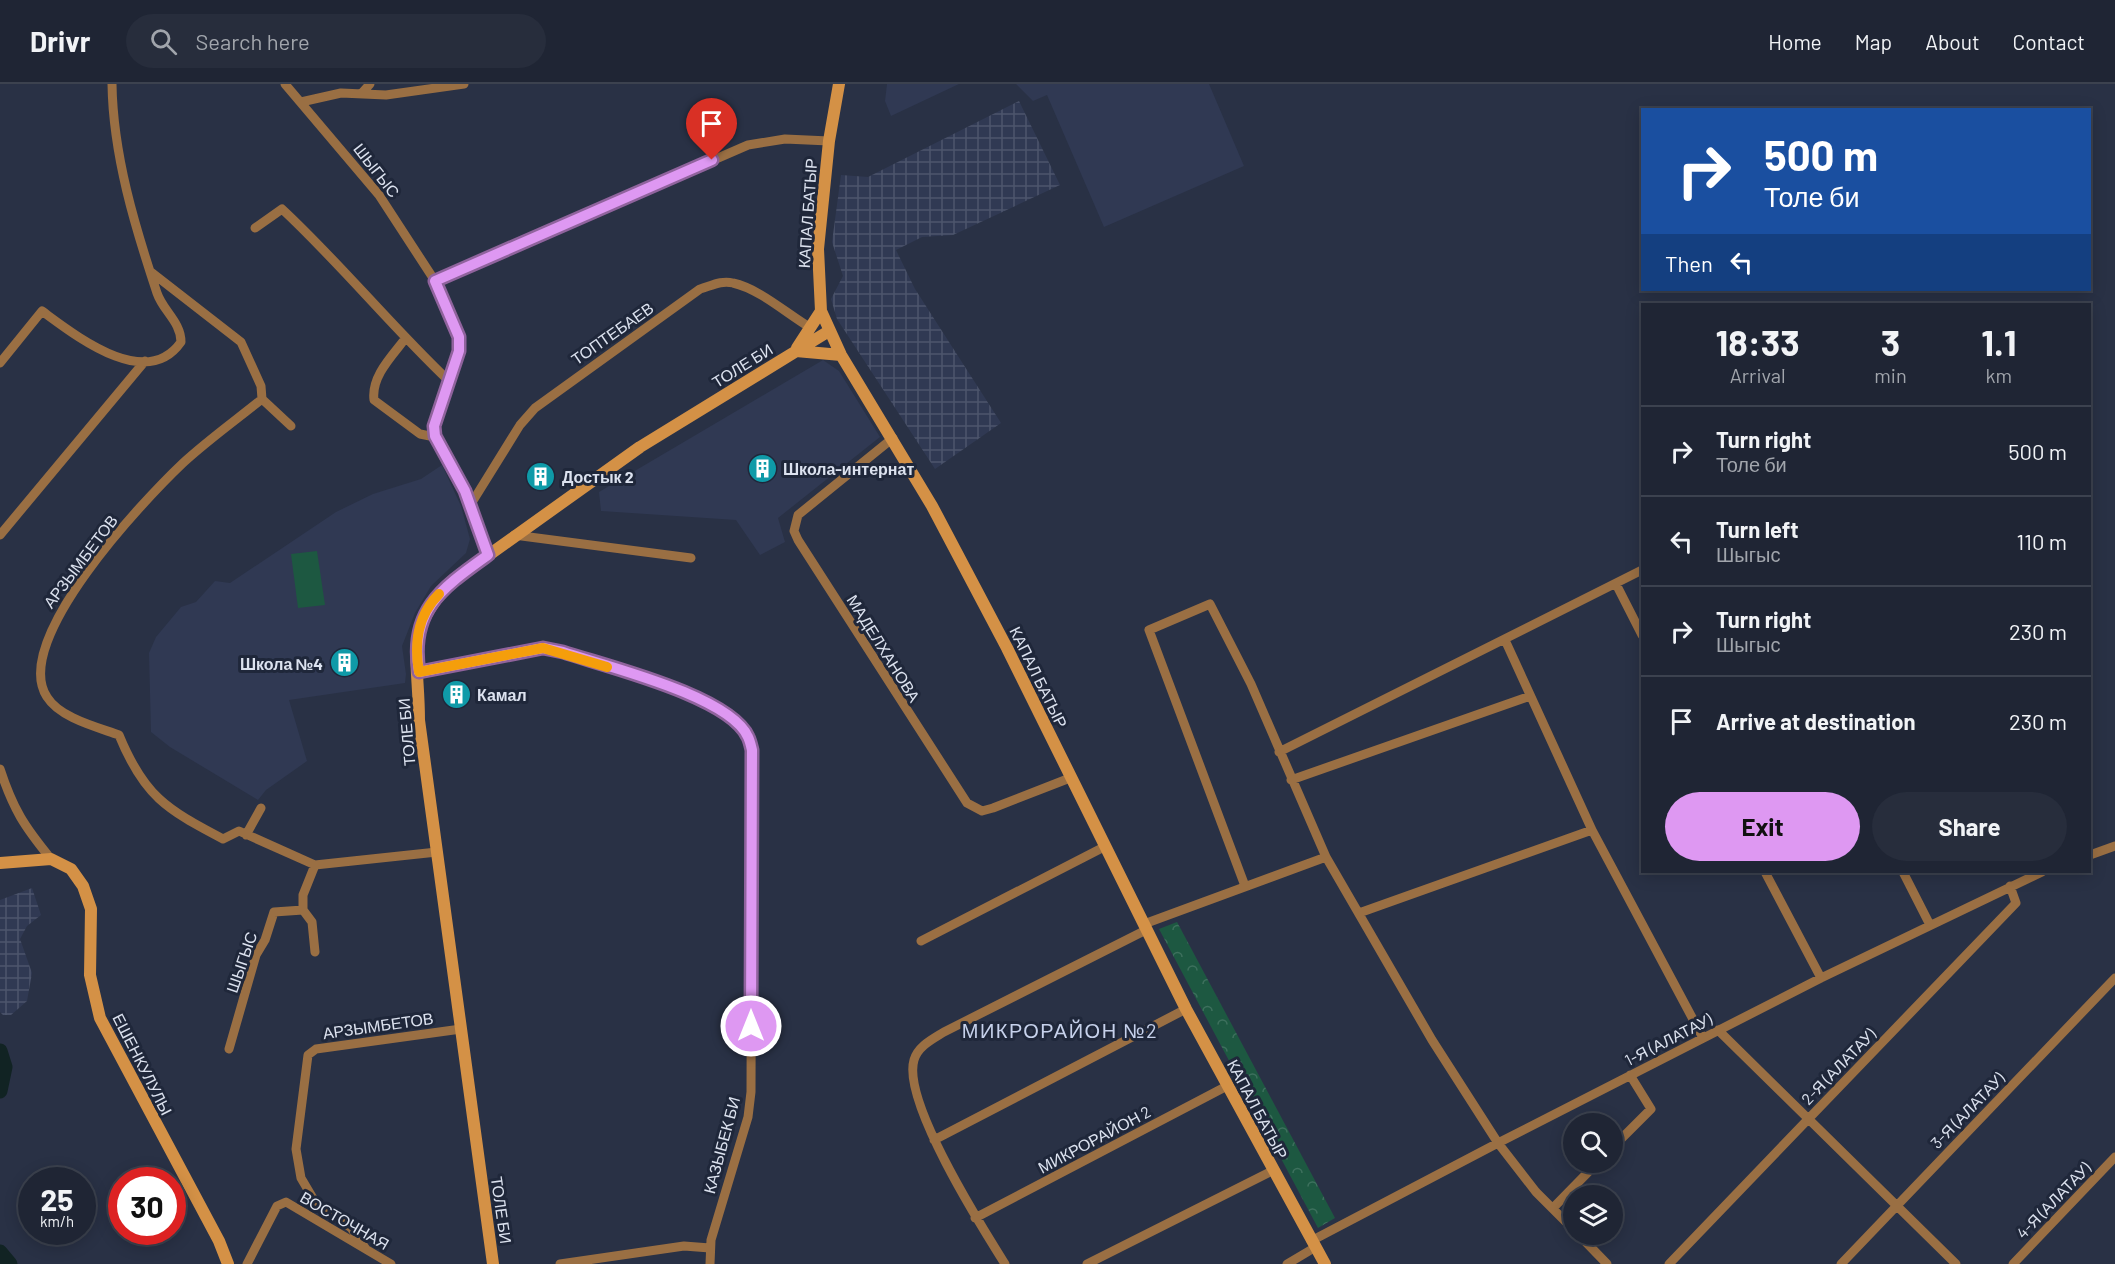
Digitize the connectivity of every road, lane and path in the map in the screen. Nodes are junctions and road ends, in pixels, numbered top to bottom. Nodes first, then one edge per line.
1 (112, 84) edge
2 (285, 84) edge
3 (370, 84) edge
4 (464, 84) edge
5 (839, 84) edge
6 (361, 94) junction
7 (301, 102) junction
8 (829, 141) junction
9 (255, 228) dead end
10 (152, 272) junction
11 (435, 281) junction
12 (821, 311) junction
13 (811, 328) junction
14 (829, 331) junction
15 (405, 339) junction
16 (795, 351) junction
17 (841, 355) junction
18 (145, 361) junction
19 (0, 363) edge
20 (449, 381) junction
21 (262, 399) junction
22 (291, 426) dead end
23 (435, 436) junction
24 (893, 438) junction
25 (471, 504) junction
26 (0, 535) edge
27 (514, 535) junction
28 (488, 555) junction
29 (691, 558) dead end
30 (1641, 571) edge
31 (1616, 584) junction
32 (1641, 633) edge
33 (1505, 640) junction
34 (419, 672) junction
35 (1530, 696) junction
36 (1279, 752) junction
37 (0, 769) edge
38 (1070, 778) junction
39 (1291, 780) junction
40 (261, 808) dead end
41 (1592, 830) junction
42 (246, 835) junction
43 (2115, 846) edge
44 (1104, 847) junction
45 (437, 852) junction
46 (2091, 855) edge
47 (1326, 857) junction
48 (51, 859) junction
49 (0, 863) edge
50 (315, 865) junction
51 (1766, 873) edge
52 (1904, 873) edge
53 (2040, 873) edge
54 (1245, 886) junction
55 (2010, 886) junction
56 (303, 910) junction
57 (1359, 913) junction
58 (1930, 925) junction
59 (1145, 927) junction
60 (921, 941) dead end
61 (315, 952) dead end
62 (1821, 978) junction
63 (2115, 978) edge
64 (1186, 1009) junction
65 (461, 1029) junction
66 (1718, 1030) junction
67 (1703, 1038) junction
68 (229, 1049) dead end
69 (1629, 1075) junction
70 (1227, 1086) junction
71 (1809, 1119) junction
72 (1623, 1137) edge
73 (934, 1140) junction
74 (1498, 1143) junction
75 (2115, 1157) edge
76 (1272, 1171) junction
77 (1587, 1173) edge
78 (1897, 1206) junction
79 (1552, 1208) junction
80 (975, 1218) junction
81 (1563, 1219) edge
82 (1313, 1245) junction
83 (1589, 1245) edge
84 (710, 1248) junction
85 (366, 1250) junction
86 (228, 1264) edge
87 (247, 1264) edge
88 (391, 1264) edge
89 (493, 1264) edge
90 (560, 1264) edge
91 (710, 1264) edge
92 (1005, 1264) edge
93 (1087, 1264) edge
94 (1287, 1264) edge
95 (1324, 1264) edge
96 (1607, 1264) edge
97 (1669, 1264) edge
98 (1841, 1264) edge
99 (1956, 1264) edge
100 (2013, 1264) edge

1 - 10 street
2 - 7 street, ШЫГЫС
3 - 6 street
4 - 6 street
5 - 8 main road, КАПАЛ БАТЫР
6 - 7 street
7 - 11 street, ШЫГЫС
8 - 11 street
8 - 12 main road, КАПАЛ БАТЫР
9 - 15 street
10 - 18 street
10 - 21 street
11 - 20 street, ШЫГЫС
12 - 13 main road
12 - 14 main road, КАПАЛ БАТЫР
13 - 16 main road
13 - 25 street, ТОПТЕБАЕВ
14 - 16 main road, ТОЛЕ БИ
14 - 17 main road, КАПАЛ БАТЫР
15 - 20 street
15 - 23 street
16 - 17 main road
16 - 27 main road, ТОЛЕ БИ
17 - 24 main road, КАПАЛ БАТЫР
18 - 19 street
18 - 26 street
20 - 23 street, ШЫГЫС
21 - 22 street
21 - 42 street, АРЗЫМБЕТОВ
23 - 25 street
24 - 38 main road, КАПАЛ БАТЫР
24 - 38 street, МАДЕЛХАНОВА
25 - 28 street
27 - 28 main road, ТОЛЕ БИ
27 - 29 street
28 - 34 main road, ТОЛЕ БИ
30 - 31 street
31 - 32 street
31 - 33 street
33 - 35 street
33 - 36 street
34 - 45 main road, ТОЛЕ БИ
34 - 84 street, КАЗЫБЕК БИ
35 - 39 street
35 - 41 street
36 - 39 street
36 - 54 street
37 - 48 street
38 - 44 main road, КАПАЛ БАТЫР
39 - 47 street
40 - 42 street
41 - 57 street
41 - 67 street
42 - 50 street, АРЗЫМБЕТОВ
43 - 46 street
44 - 59 main road, КАПАЛ БАТЫР
44 - 60 street
45 - 50 street, АРЗЫМБЕТОВ
45 - 65 main road, ТОЛЕ БИ
47 - 54 street
47 - 57 street
48 - 49 main road
48 - 86 main road, ЕШЕНКУЛУЛЫ
50 - 56 street
51 - 62 street
52 - 58 street
53 - 55 street, 1-Я (АЛАТАУ)
54 - 59 street
55 - 58 street, 1-Я (АЛАТАУ)
55 - 71 street, 2-Я (АЛАТАУ)
56 - 61 street
56 - 68 street, ШЫГЫС
57 - 74 street
58 - 62 street, 1-Я (АЛАТАУ)
59 - 64 main road, КАПАЛ БАТЫР
59 - 73 street
62 - 66 street, 1-Я (АЛАТАУ)
63 - 78 street, 3-Я (АЛАТАУ)
64 - 70 main road, КАПАЛ БАТЫР
64 - 73 street
65 - 85 street, АРЗЫМБЕТОВ
65 - 89 main road, ТОЛЕ БИ
66 - 67 street, 1-Я (АЛАТАУ)
66 - 71 street
67 - 69 street, 1-Я (АЛАТАУ)
69 - 72 street
69 - 74 street, 1-Я (АЛАТАУ)
70 - 76 main road, КАПАЛ БАТЫР
70 - 80 street, МИКРОРАЙОН 2
71 - 78 street
71 - 97 street, 2-Я (АЛАТАУ)
73 - 80 street
74 - 79 street
74 - 82 street, 1-Я (АЛАТАУ)
75 - 100 street, 4-Я (АЛАТАУ)
76 - 82 main road, КАПАЛ БАТЫР
76 - 93 street
77 - 79 street
78 - 98 street, 3-Я (АЛАТАУ)
78 - 99 street
79 - 81 street
80 - 92 street
82 - 94 street
82 - 95 main road, КАПАЛ БАТЫР
83 - 96 street
84 - 90 street
84 - 91 street, КАЗЫБЕК БИ
85 - 87 street, ВОСТОЧНАЯ
85 - 88 street, ВОСТОЧНАЯ

